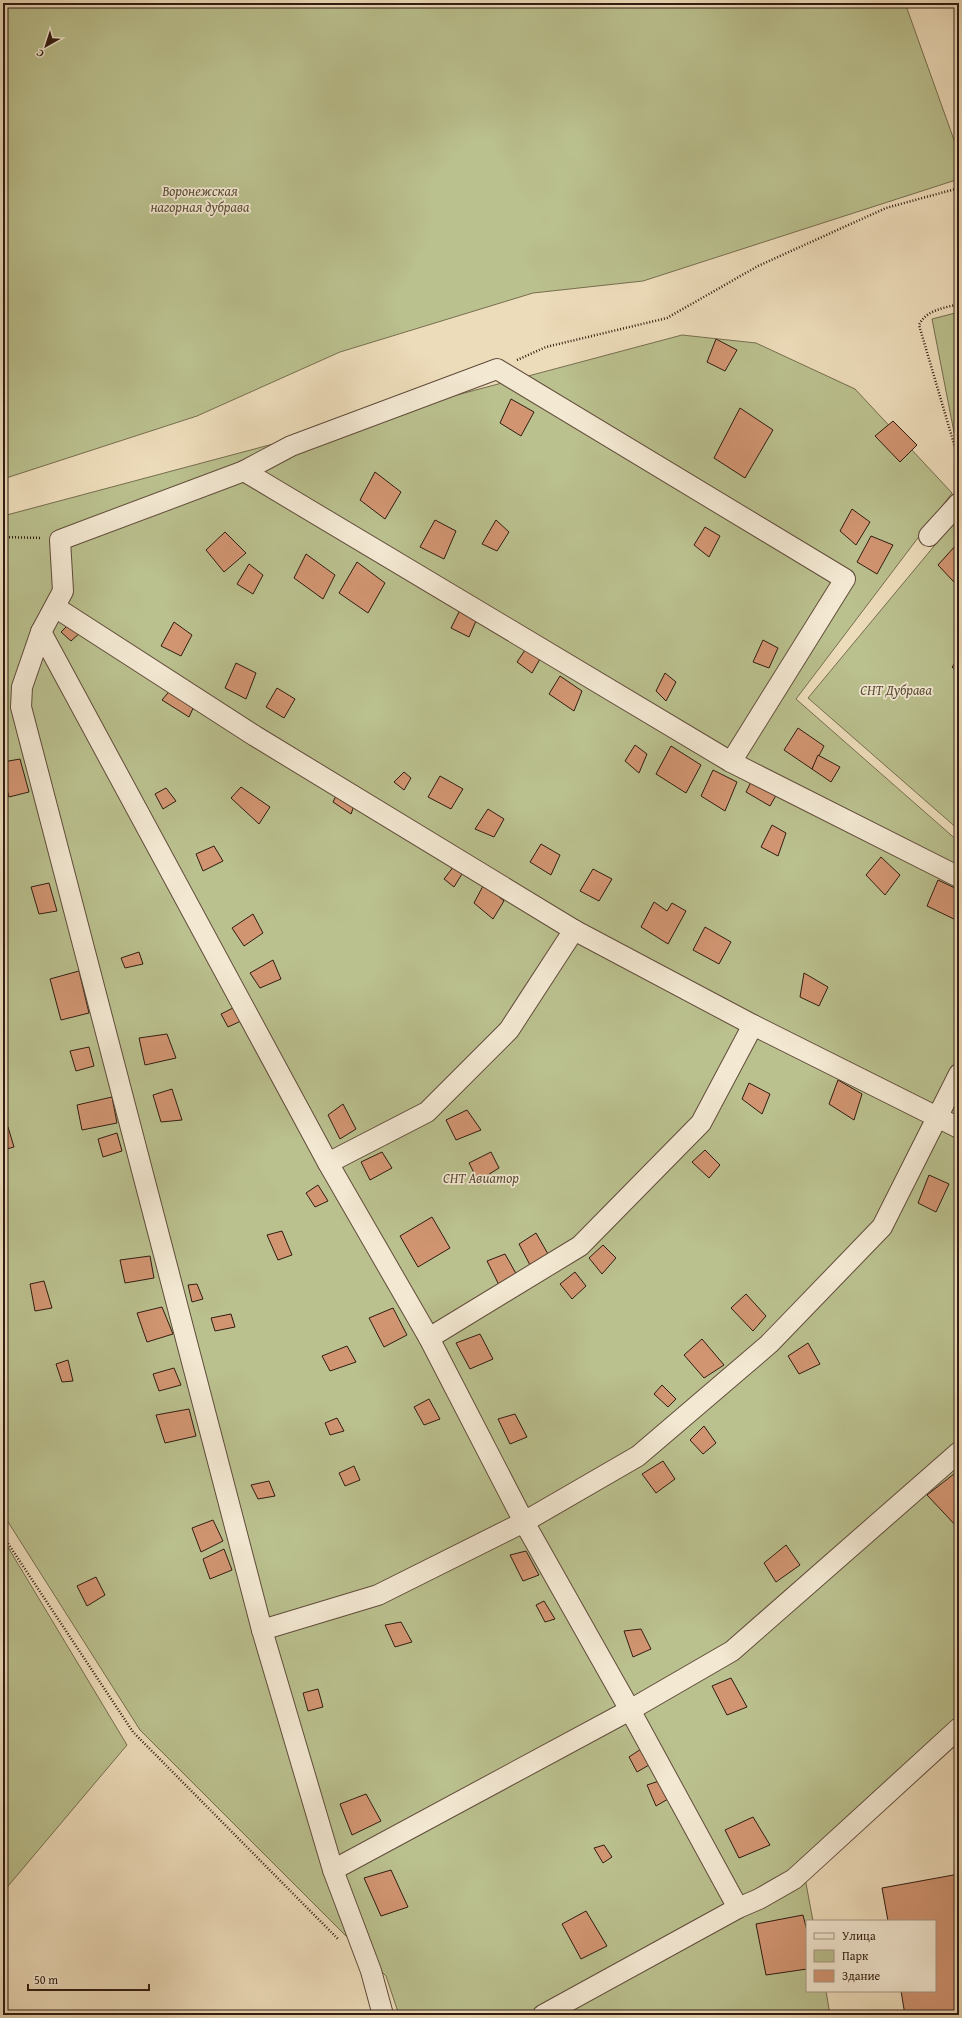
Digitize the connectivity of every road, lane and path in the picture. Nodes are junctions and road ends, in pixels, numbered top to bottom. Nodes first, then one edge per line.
1 (959, 188) edge
2 (959, 304) edge
3 (497, 369) junction
4 (959, 461) edge
5 (244, 471) junction
6 (959, 502) edge
7 (3, 536) edge
8 (930, 536) dead end
9 (60, 540) junction
10 (55, 607) junction
11 (41, 632) junction
12 (731, 762) junction
13 (959, 878) edge
14 (574, 930) junction
15 (753, 1025) junction
16 (959, 1074) edge
17 (938, 1118) junction
18 (959, 1128) edge
19 (328, 1163) junction
20 (429, 1338) junction
21 (959, 1452) edge
22 (524, 1522) junction
23 (3, 1536) edge
24 (262, 1630) junction
25 (630, 1710) junction
26 (959, 1728) edge
27 (334, 1870) junction
28 (738, 1908) junction
29 (343, 1943) dead end
30 (383, 2015) edge
31 (543, 2015) edge

1 - 3 path
2 - 4 path
3 - 5 street
3 - 12 street
5 - 9 street
5 - 12 street
6 - 8 street
7 - 9 path
9 - 10 street
10 - 11 street
10 - 14 street
11 - 19 street
11 - 24 street
12 - 13 street
14 - 15 street
14 - 19 street
15 - 17 street
15 - 20 street
16 - 17 street
17 - 18 street
17 - 22 street
19 - 20 street
20 - 22 street
21 - 25 street
22 - 24 street
22 - 25 street
23 - 29 path
24 - 27 street
25 - 27 street
25 - 28 street
26 - 28 street
27 - 30 street
28 - 31 street

